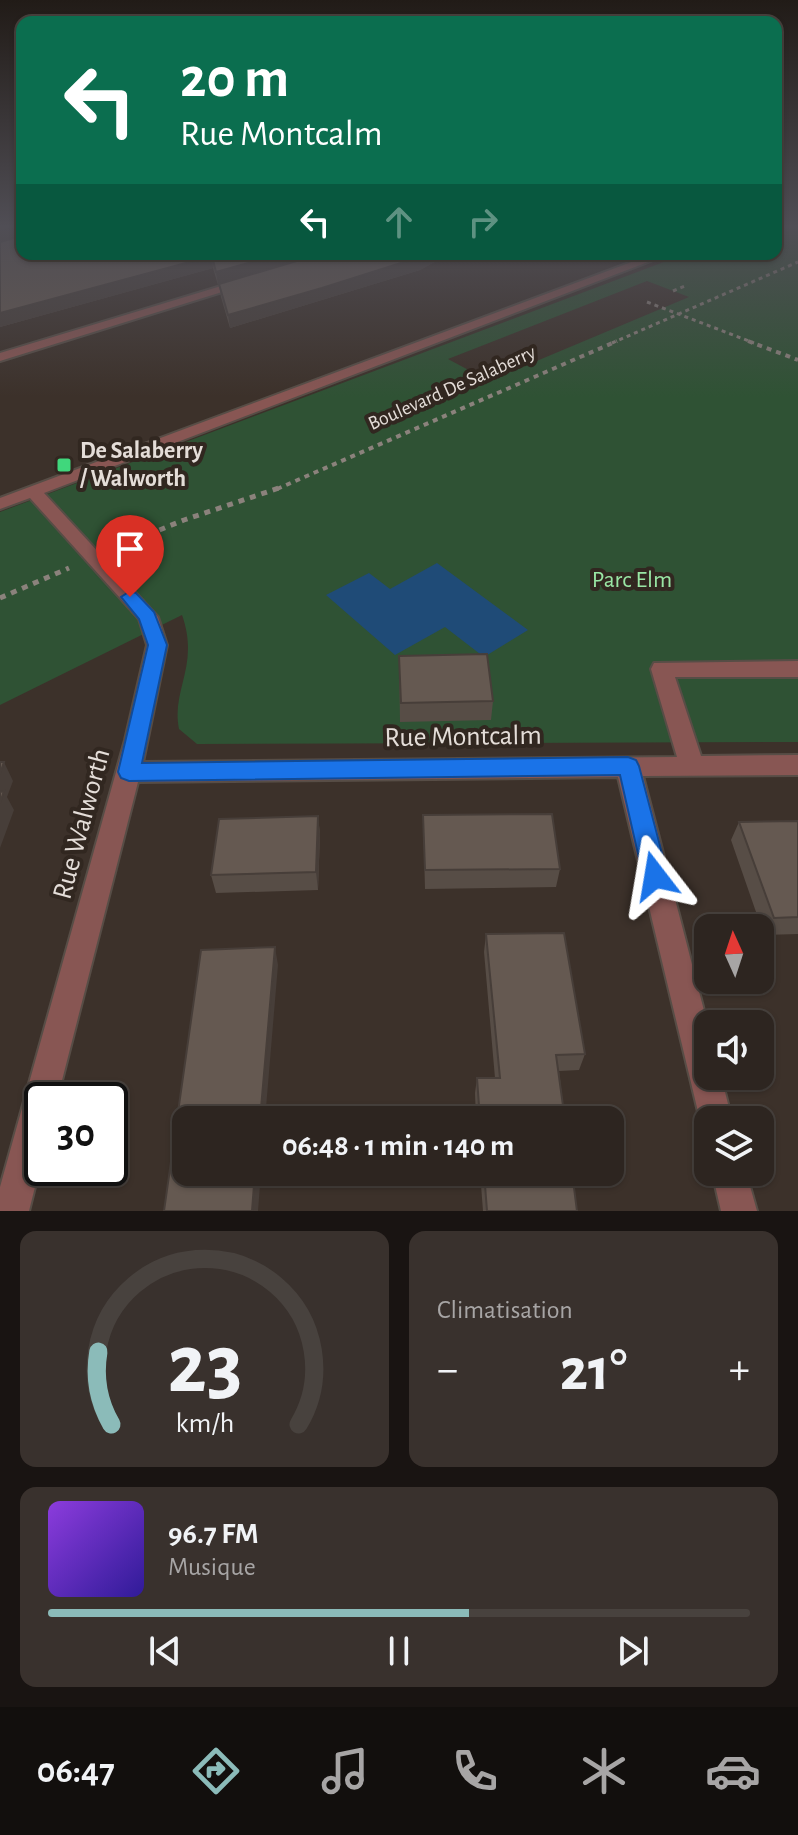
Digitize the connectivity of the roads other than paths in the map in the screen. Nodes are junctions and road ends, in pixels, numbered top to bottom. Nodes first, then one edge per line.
1 (242, 285) edge
2 (582, 285) edge
3 (0, 357) edge
4 (33, 491) junction
5 (0, 504) edge
6 (798, 669) edge
7 (692, 765) junction
8 (798, 765) edge
9 (628, 766) junction
10 (129, 772) junction
11 (713, 1106) edge
12 (733, 1186) edge
13 (11, 1211) edge
14 (739, 1211) edge

1 - 3 street
2 - 4 street, Boulevard De Salaberry
4 - 5 street, Boulevard De Salaberry
4 - 10 street, Rue Walworth
6 - 7 street
7 - 8 street, Rue Montcalm
7 - 9 street, Rue Montcalm
9 - 10 street, Rue Montcalm
9 - 11 street
10 - 13 street, Rue Walworth
12 - 14 street

